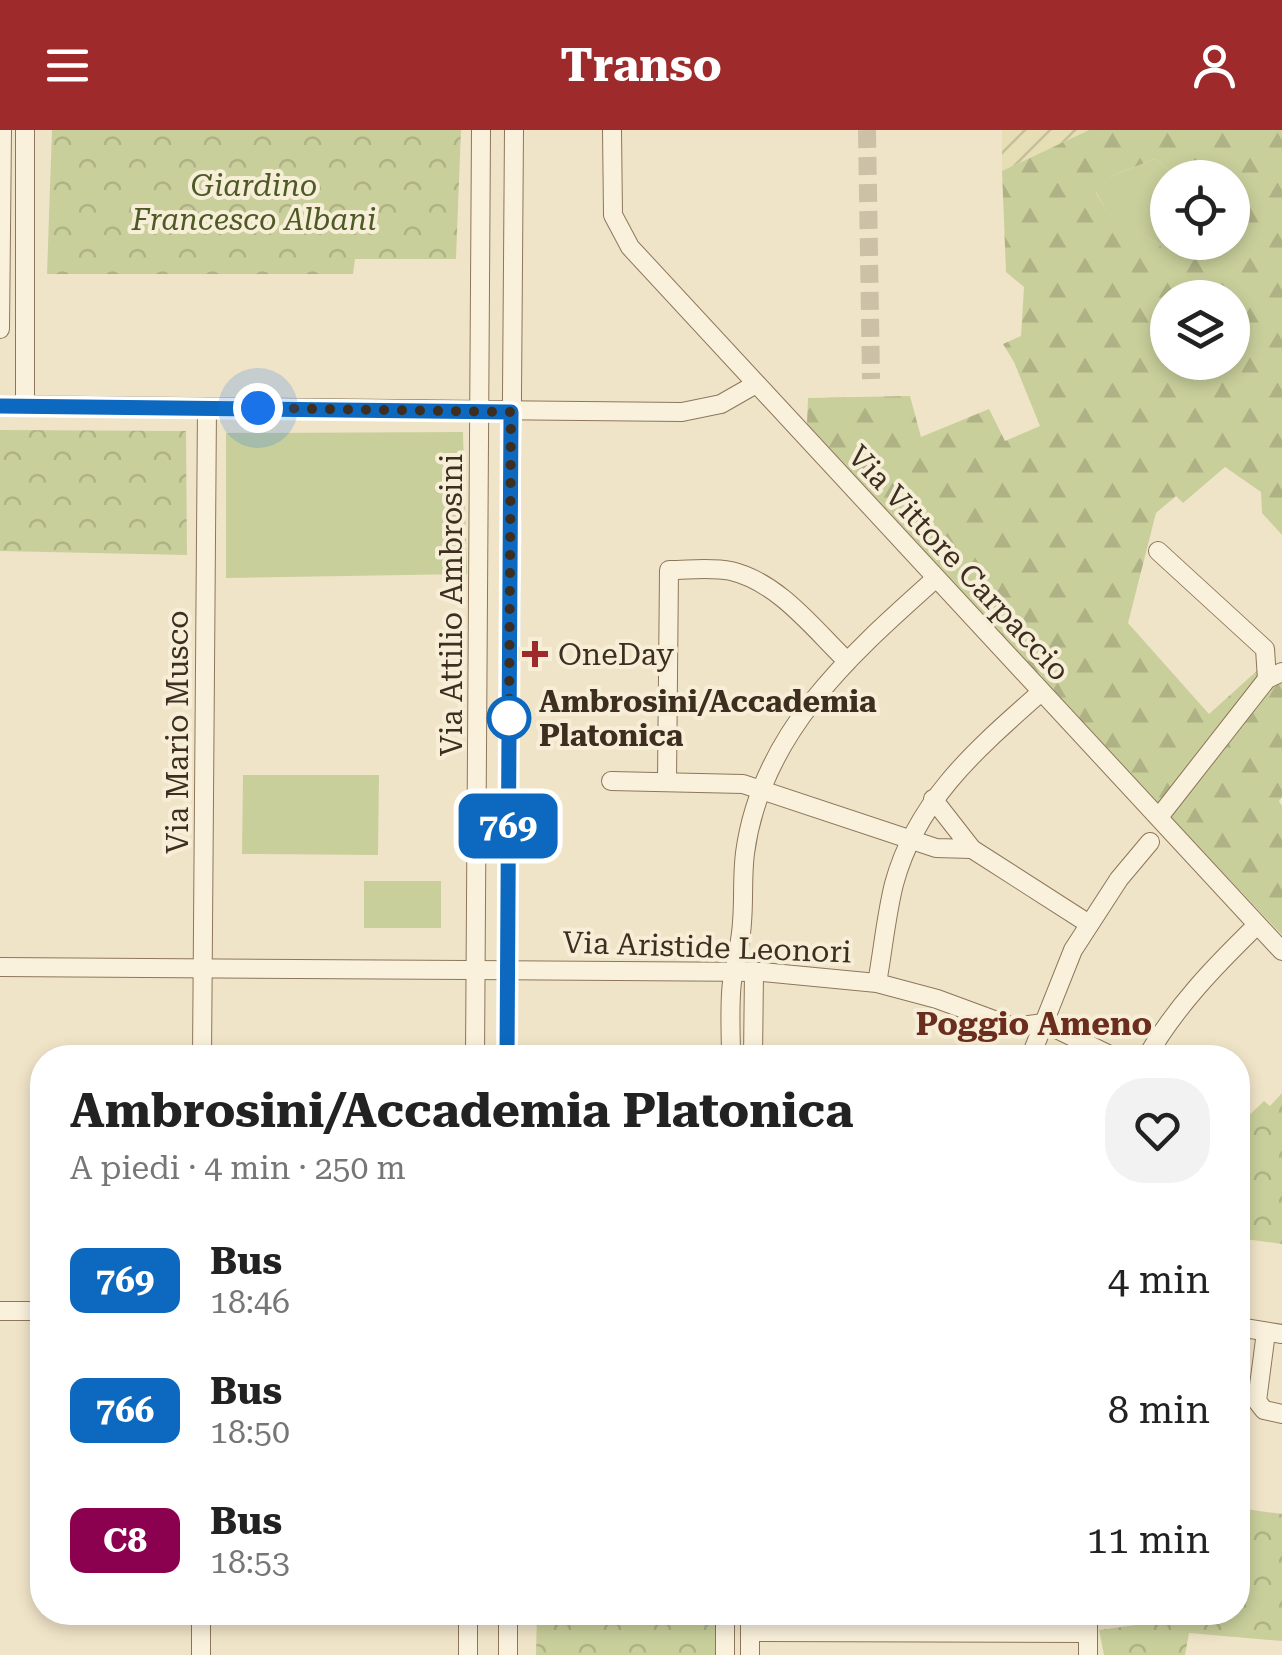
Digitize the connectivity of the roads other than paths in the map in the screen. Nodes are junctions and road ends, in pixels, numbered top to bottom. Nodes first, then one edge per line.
1 (481, 130) edge
2 (514, 130) edge
3 (612, 130) edge
4 (25, 133) edge
5 (2, 134) edge
6 (513, 211) junction
7 (481, 213) junction
8 (0, 329) edge
9 (756, 384) junction
10 (0, 406) edge
11 (25, 406) junction
12 (207, 407) junction
13 (480, 411) junction
14 (511, 412) junction
15 (1158, 550) dead end
16 (935, 579) junction
17 (846, 660) junction
18 (1274, 676) edge
19 (1041, 692) junction
20 (667, 780) junction
21 (611, 781) dead end
22 (762, 788) junction
23 (933, 799) junction
24 (1160, 817) junction
25 (910, 840) junction
26 (1150, 842) dead end
27 (972, 849) junction
28 (1089, 924) junction
29 (1258, 925) junction
30 (1282, 951) edge
31 (203, 966) junction
32 (0, 967) edge
33 (476, 968) junction
34 (508, 968) junction
35 (735, 972) junction
36 (754, 972) junction
37 (876, 983) junction
38 (731, 996) junction
39 (754, 996) junction
40 (1044, 1023) junction
41 (202, 1045) edge
42 (475, 1045) edge
43 (507, 1045) edge
44 (730, 1045) edge
45 (754, 1045) edge
46 (1035, 1045) edge
47 (1089, 1045) edge
48 (1155, 1045) edge
49 (0, 1311) edge
50 (30, 1311) edge
51 (1274, 1333) edge
52 (1282, 1414) edge
53 (201, 1625) edge
54 (468, 1625) edge
55 (508, 1625) edge
56 (725, 1625) edge
57 (750, 1625) edge
58 (1088, 1625) edge
59 (750, 1632) junction
60 (1088, 1634) junction
61 (201, 1655) edge
62 (468, 1655) edge
63 (508, 1655) edge
64 (725, 1655) edge
65 (750, 1655) edge
66 (1088, 1655) edge

1 - 7 street, Via Attilio Ambrosini
2 - 6 street, Via Attilio Ambrosini
3 - 9 street, Via Vittore Carpaccio
4 - 5 street
4 - 11 street
5 - 8 street
6 - 7 street
6 - 14 street, Via Attilio Ambrosini
7 - 13 street, Via Attilio Ambrosini
9 - 14 street
9 - 16 street, Via Vittore Carpaccio
10 - 11 street
11 - 12 street
12 - 13 street
12 - 31 street, Via Mario Musco
13 - 14 street
13 - 33 street, Via Attilio Ambrosini
14 - 34 street, Via Attilio Ambrosini
15 - 18 street
16 - 17 street
16 - 19 street, Via Vittore Carpaccio
17 - 20 street
17 - 22 street
18 - 24 street
19 - 23 street
19 - 24 street, Via Vittore Carpaccio
20 - 21 street
20 - 22 street
22 - 25 street
22 - 35 street
23 - 25 street
23 - 27 street
24 - 29 street, Via Vittore Carpaccio
25 - 27 street
25 - 37 street
26 - 28 street
27 - 28 street
28 - 40 street
29 - 30 street, Via Vittore Carpaccio
29 - 48 street
31 - 32 street, Via Aristide Leonori
31 - 33 street, Via Aristide Leonori
31 - 41 street, Via Mario Musco
33 - 34 street, Via Aristide Leonori
33 - 42 street, Via Attilio Ambrosini
34 - 35 street, Via Aristide Leonori
34 - 43 street, Via Attilio Ambrosini
35 - 36 street, Via Aristide Leonori
35 - 38 street
36 - 37 street, Via Aristide Leonori
36 - 39 street
37 - 40 street, Via Aristide Leonori
38 - 39 street
38 - 44 street
39 - 45 street
40 - 46 street
40 - 47 street
49 - 50 street
51 - 52 street
53 - 61 street
54 - 62 street
55 - 63 street
56 - 64 street
57 - 59 street
58 - 60 street
59 - 60 street
59 - 65 street
60 - 66 street

